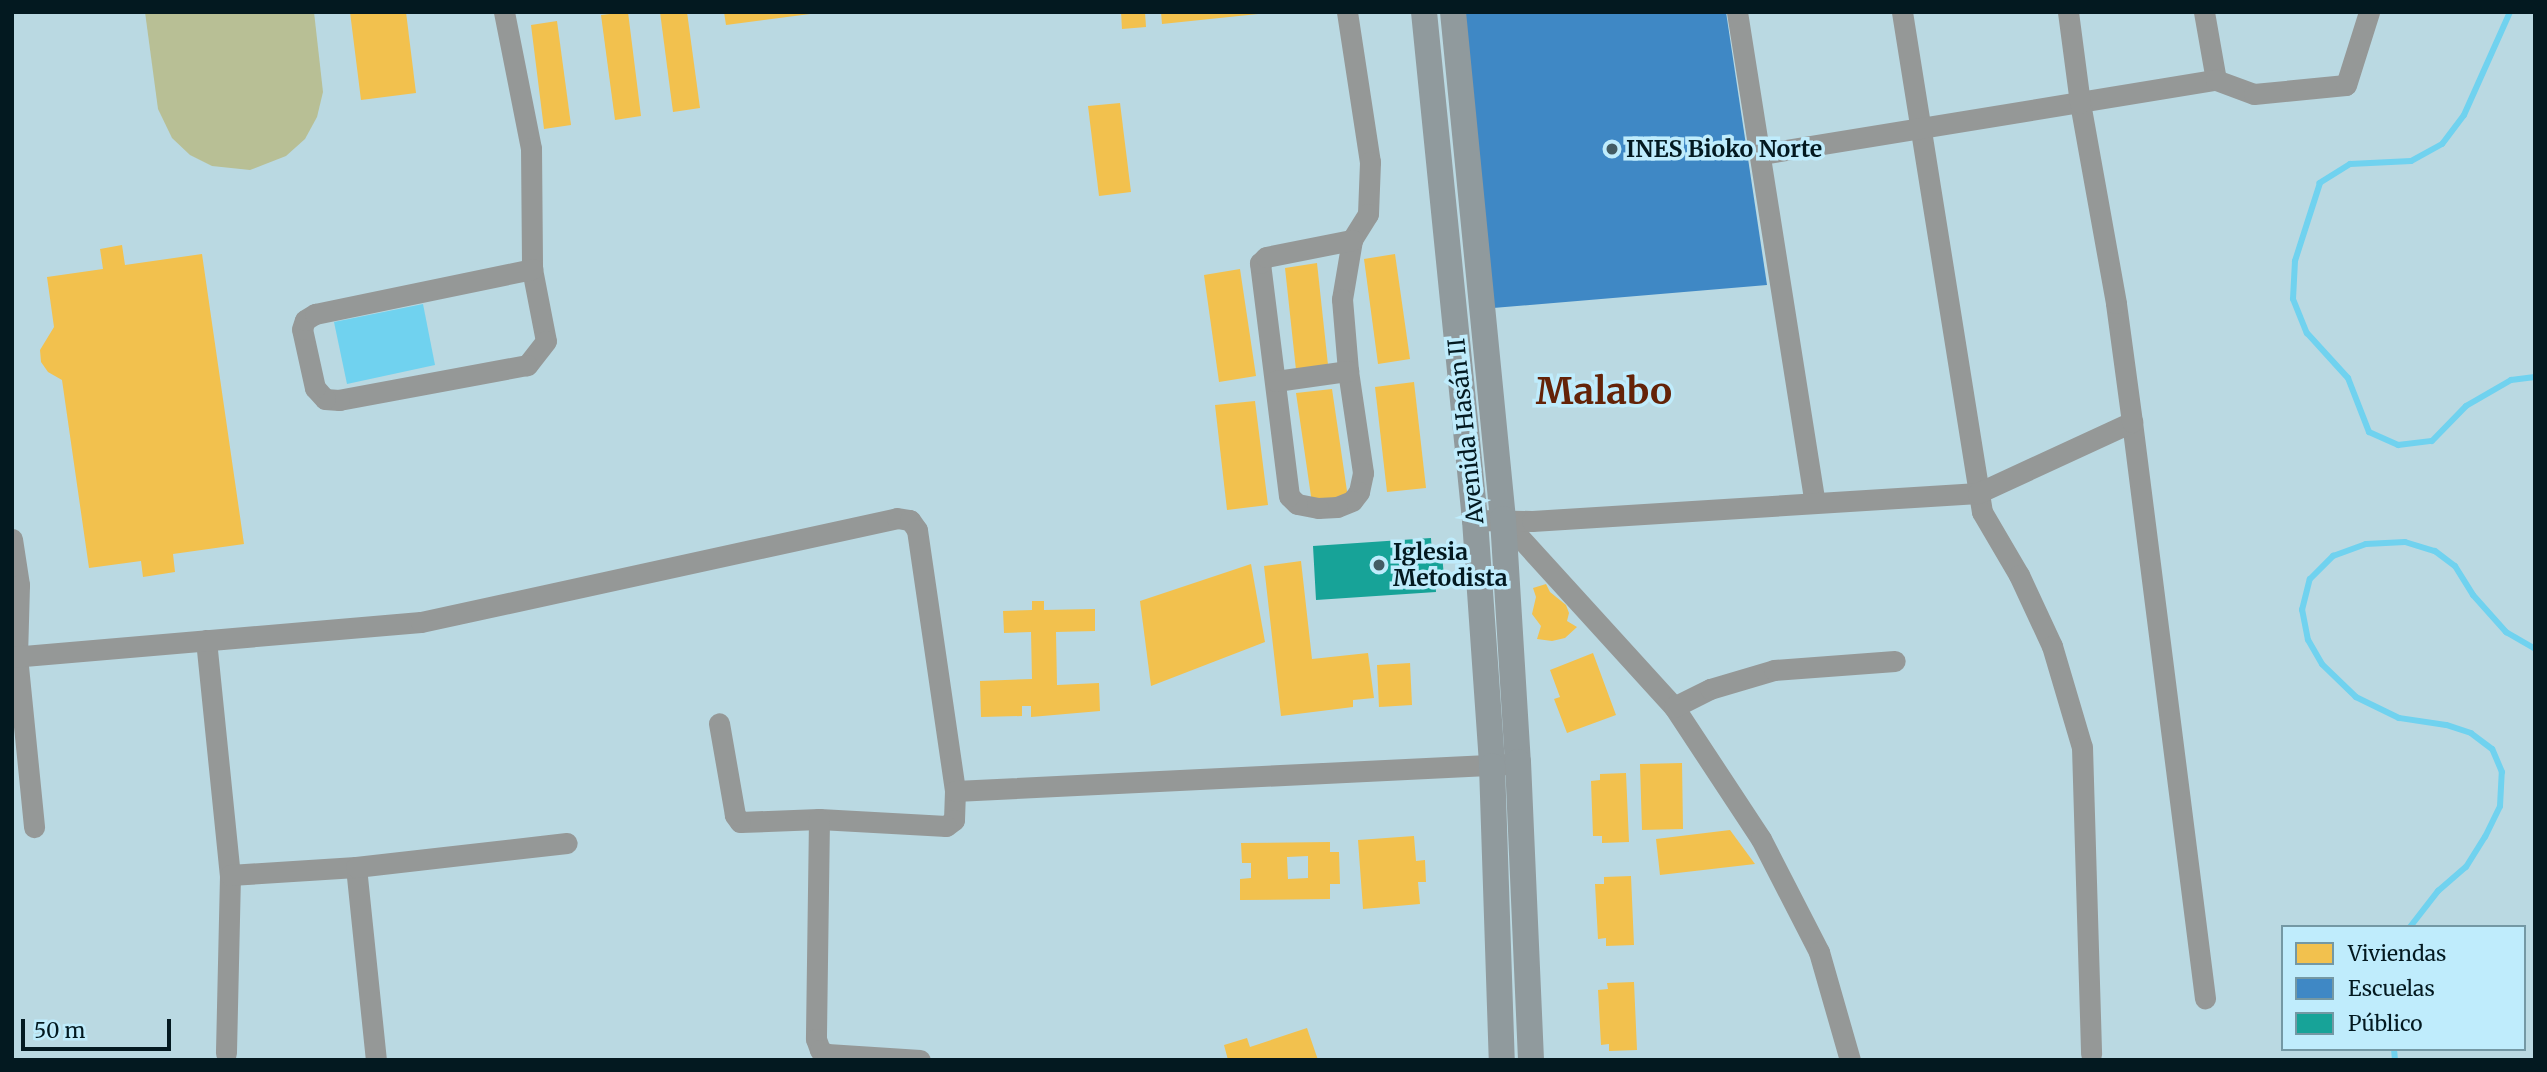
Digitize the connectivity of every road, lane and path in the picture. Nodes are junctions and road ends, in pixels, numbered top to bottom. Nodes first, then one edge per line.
1 (504, 12) edge
2 (1347, 12) edge
3 (1424, 12) edge
4 (1453, 12) edge
5 (1737, 12) edge
6 (1902, 12) edge
7 (2068, 12) edge
8 (2204, 12) edge
9 (2369, 12) edge
10 (2216, 80) junction
11 (2080, 103) junction
12 (1919, 129) junction
13 (1762, 154) junction
14 (1352, 240) junction
15 (532, 269) junction
16 (1348, 371) junction
17 (1276, 381) junction
18 (2132, 422) junction
19 (1978, 492) junction
20 (1815, 502) junction
21 (1503, 519) junction
22 (1475, 520) junction
23 (12, 539) edge
24 (206, 640) junction
25 (15, 657) edge
26 (1895, 661) dead end
27 (1674, 707) junction
28 (719, 723) dead end
29 (1518, 762) junction
30 (1492, 766) junction
31 (954, 791) junction
32 (819, 819) junction
33 (34, 827) dead end
34 (567, 843) dead end
35 (356, 867) junction
36 (230, 875) junction
37 (2204, 998) dead end
38 (226, 1053) dead end
39 (2091, 1054) dead end
40 (376, 1060) edge
41 (920, 1060) edge
42 (1502, 1060) edge
43 (1531, 1060) edge
44 (1850, 1060) edge

1 - 15 street
2 - 14 street
3 - 22 main road, Avenida Hasán II
4 - 21 main road, Avenida Hasán II
5 - 13 street
6 - 12 street
7 - 11 street
8 - 10 street
9 - 10 street
10 - 11 street
11 - 12 street
11 - 18 street
12 - 13 street
12 - 19 street
13 - 20 street
14 - 16 street
14 - 17 street
15 - 15 street
16 - 17 street
16 - 17 street
18 - 19 street
18 - 37 street
19 - 20 street
19 - 39 street
20 - 21 street
21 - 22 street
21 - 27 street
21 - 29 main road, Avenida Hasán II
22 - 30 main road, Avenida Hasán II
23 - 25 street
24 - 25 street
24 - 31 street
24 - 36 street
25 - 33 street
26 - 27 street
27 - 44 street
28 - 32 street
29 - 30 street
29 - 43 main road, Avenida Hasán II
30 - 31 street
30 - 42 main road, Avenida Hasán II
31 - 32 street
32 - 41 street
34 - 35 street
35 - 36 street
35 - 40 street
36 - 38 street

